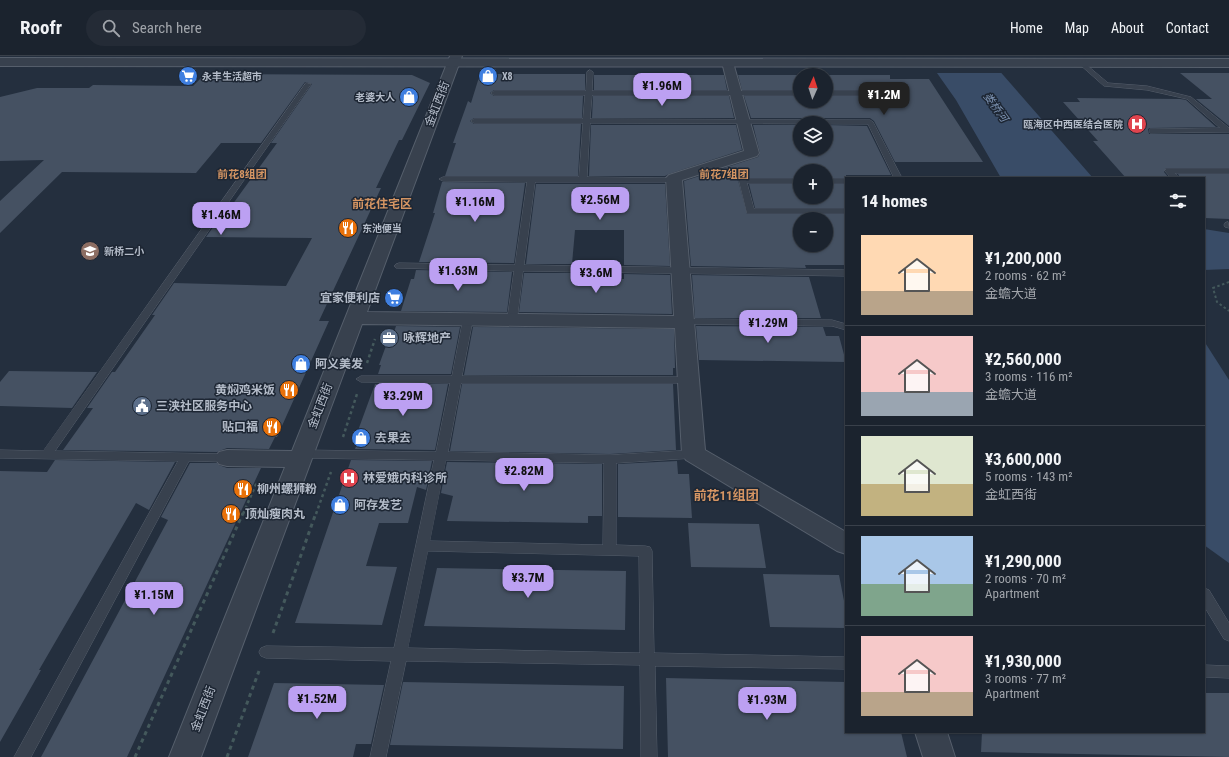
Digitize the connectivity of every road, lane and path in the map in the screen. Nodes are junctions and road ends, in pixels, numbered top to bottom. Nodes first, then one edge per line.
1 (261, 59) edge
2 (343, 59) edge
3 (455, 59) edge
4 (734, 60) edge
5 (0, 62) edge
6 (1080, 62) junction
7 (1229, 63) edge
8 (590, 72) dead end
9 (308, 84) dead end
10 (494, 93) dead end
11 (589, 93) junction
12 (736, 93) junction
13 (793, 93) edge
14 (833, 93) edge
15 (891, 93) dead end
16 (474, 121) dead end
17 (587, 121) junction
18 (744, 122) junction
19 (1228, 130) edge
20 (1154, 131) dead end
21 (1229, 171) edge
22 (898, 177) edge
23 (1174, 177) edge
24 (443, 179) dead end
25 (531, 180) junction
26 (583, 180) junction
27 (674, 180) junction
28 (793, 181) edge
29 (833, 181) edge
30 (845, 181) edge
31 (845, 211) edge
32 (399, 266) dead end
33 (519, 269) junction
34 (681, 271) junction
35 (845, 273) edge
36 (1229, 282) edge
37 (1229, 311) edge
38 (354, 318) junction
39 (382, 318) junction
40 (468, 319) junction
41 (512, 320) junction
42 (684, 322) junction
43 (845, 327) edge
44 (361, 379) junction
45 (457, 379) junction
46 (689, 380) junction
47 (0, 454) edge
48 (694, 454) junction
49 (46, 455) junction
50 (338, 455) junction
51 (442, 456) junction
52 (186, 457) junction
53 (301, 457) junction
54 (227, 458) joint
55 (268, 459) junction
56 (610, 459) junction
57 (845, 543) edge
58 (423, 546) junction
59 (609, 550) junction
60 (1205, 596) edge
61 (1229, 635) edge
62 (266, 652) junction
63 (400, 654) junction
64 (646, 659) junction
65 (845, 663) edge
66 (1205, 671) edge
67 (1229, 672) edge
68 (931, 733) edge
69 (22, 757) edge
70 (135, 757) edge
71 (185, 757) edge
72 (227, 757) edge
73 (378, 757) edge
74 (649, 757) edge
75 (939, 757) edge

1 - 2 street
1 - 5 street
2 - 3 street
3 - 4 street
3 - 38 street, 金虹西街
4 - 6 street
4 - 12 street
6 - 7 street
6 - 19 lane
8 - 11 lane
9 - 49 lane
10 - 11 lane
11 - 12 lane
11 - 17 lane
12 - 13 lane
12 - 18 street
14 - 15 lane
16 - 17 lane
17 - 18 lane
17 - 26 lane
18 - 22 lane
18 - 27 street
19 - 20 lane
21 - 23 lane
24 - 25 lane
25 - 26 lane
25 - 33 lane
26 - 27 lane
27 - 34 street
28 - 31 lane
29 - 30 lane
32 - 33 lane
33 - 34 lane
33 - 41 lane
34 - 35 lane
34 - 42 street
36 - 37 path
38 - 39 street
38 - 53 street, 金虹西街
39 - 40 street
39 - 44 path
40 - 41 street
40 - 45 lane
41 - 42 street
42 - 43 lane
42 - 46 street
44 - 45 lane
44 - 50 path
45 - 46 lane
45 - 51 lane
46 - 48 street
47 - 49 lane
48 - 56 lane
48 - 57 street
49 - 52 lane
50 - 51 lane
50 - 53 lane
50 - 62 path
51 - 56 lane
51 - 58 lane
52 - 54 lane
52 - 69 lane
53 - 55 street
53 - 71 street, 金虹西街
54 - 55 street
55 - 70 path
56 - 59 lane
58 - 59 lane
58 - 63 lane
59 - 64 lane
60 - 61 lane
62 - 63 lane
62 - 72 path
63 - 64 lane
63 - 73 lane
64 - 65 lane
64 - 74 lane
66 - 67 lane
68 - 75 street

